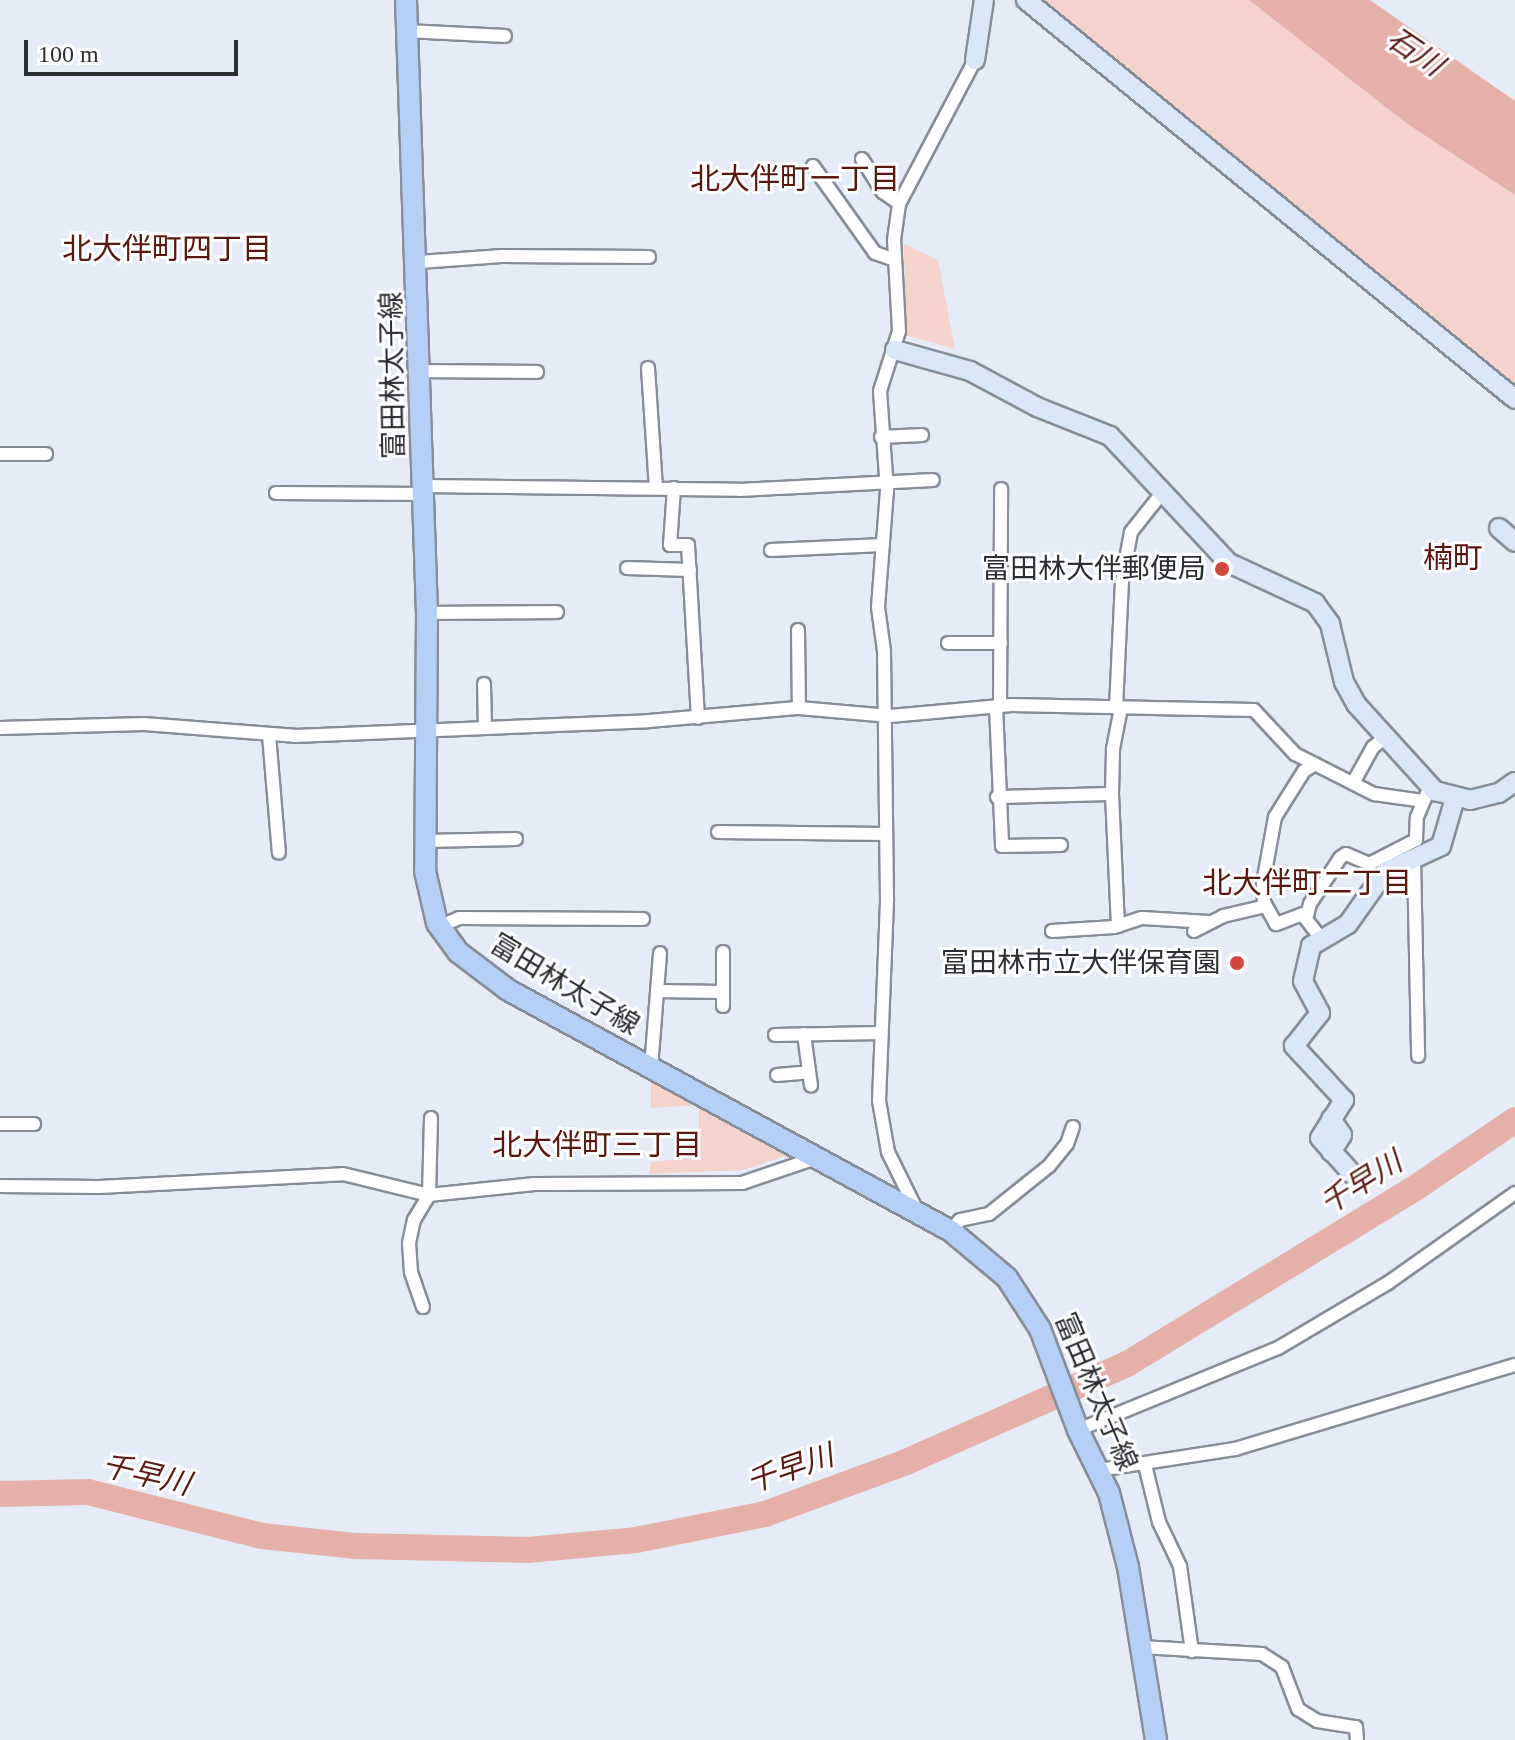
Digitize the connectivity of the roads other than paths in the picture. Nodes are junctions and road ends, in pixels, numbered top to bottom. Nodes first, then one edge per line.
1 (406, 0) edge
2 (984, 0) edge
3 (1026, 0) edge
4 (407, 31) junction
5 (505, 36) dead end
6 (975, 60) joint
7 (862, 159) dead end
8 (813, 166) dead end
9 (899, 203) junction
10 (649, 257) dead end
11 (895, 260) junction
12 (419, 262) junction
13 (895, 350) junction
14 (648, 368) dead end
15 (420, 371) junction
16 (537, 372) dead end
17 (1515, 399) edge
18 (922, 435) dead end
19 (881, 437) junction
20 (0, 454) edge
21 (46, 454) dead end
22 (933, 480) dead end
23 (886, 482) junction
24 (656, 488) junction
25 (674, 488) junction
26 (1001, 489) dead end
27 (424, 490) junction
28 (276, 493) dead end
29 (1162, 493) junction
30 (1499, 528) dead end
31 (1515, 542) edge
32 (883, 545) junction
33 (771, 550) dead end
34 (627, 568) dead end
35 (690, 570) junction
36 (557, 612) dead end
37 (427, 613) junction
38 (798, 630) dead end
39 (948, 643) dead end
40 (1001, 643) junction
41 (484, 684) dead end
42 (998, 706) junction
43 (799, 708) junction
44 (1118, 708) junction
45 (885, 715) junction
46 (698, 718) junction
47 (485, 727) junction
48 (0, 728) edge
49 (428, 731) junction
50 (269, 735) junction
51 (1385, 738) junction
52 (1315, 764) junction
53 (1515, 782) edge
54 (1353, 783) junction
55 (1112, 794) junction
56 (1427, 795) junction
57 (997, 797) junction
58 (1455, 798) junction
59 (718, 832) dead end
60 (884, 834) junction
61 (516, 839) dead end
62 (425, 841) junction
63 (1061, 845) dead end
64 (279, 853) dead end
65 (1414, 859) junction
66 (1266, 906) junction
67 (1308, 912) junction
68 (643, 919) dead end
69 (1209, 922) junction
70 (1118, 926) junction
71 (439, 927) junction
72 (1052, 931) dead end
73 (1194, 931) dead end
74 (1320, 937) junction
75 (723, 952) dead end
76 (660, 953) dead end
77 (657, 991) junction
78 (722, 992) junction
79 (723, 1006) dead end
80 (880, 1033) junction
81 (804, 1034) junction
82 (775, 1035) dead end
83 (1418, 1056) dead end
84 (651, 1068) junction
85 (777, 1075) dead end
86 (431, 1118) dead end
87 (0, 1124) edge
88 (34, 1124) dead end
89 (1073, 1127) dead end
90 (817, 1157) junction
91 (1357, 1179) dead end
92 (0, 1186) edge
93 (1515, 1193) edge
94 (429, 1195) junction
95 (918, 1213) junction
96 (951, 1231) junction
97 (423, 1307) dead end
98 (1515, 1365) edge
99 (1077, 1427) junction
100 (1145, 1465) junction
101 (1099, 1470) junction
102 (1141, 1647) junction
103 (1192, 1651) junction
104 (1156, 1740) edge
105 (1357, 1740) edge

1 - 4 main road, 富田林太子線
2 - 6 street
3 - 17 street
4 - 5 street
4 - 12 main road, 富田林太子線
6 - 9 street
7 - 9 street
8 - 11 street
9 - 11 street
10 - 12 street
11 - 13 street
12 - 15 main road, 富田林太子線
13 - 19 street
13 - 29 street
14 - 24 street
15 - 16 street
15 - 27 main road, 富田林太子線
18 - 19 street
19 - 23 street
20 - 21 street
22 - 23 street
23 - 25 street
23 - 32 street
24 - 25 street
24 - 27 street
25 - 35 street
26 - 40 street
27 - 28 street
27 - 37 main road, 富田林太子線
29 - 44 street
29 - 51 street
30 - 31 street
32 - 33 street
32 - 45 street
34 - 35 street
35 - 46 street
36 - 37 street
37 - 49 main road, 富田林太子線
38 - 43 street
39 - 40 street
40 - 42 street
41 - 47 street
42 - 44 street
42 - 45 street
42 - 57 street
43 - 45 street
43 - 46 street
44 - 52 street
44 - 55 street
45 - 60 street
46 - 47 street
47 - 49 street
48 - 50 street
49 - 50 street
49 - 62 main road, 富田林太子線
50 - 64 street
51 - 54 street
51 - 56 street
52 - 54 street
52 - 66 street
53 - 58 street
54 - 56 street
55 - 57 street
55 - 70 street
56 - 58 street
56 - 67 street
57 - 63 street
58 - 65 street
59 - 60 street
60 - 80 street
61 - 62 street
62 - 71 main road, 富田林太子線
65 - 74 street
65 - 83 street
66 - 67 street
66 - 69 street
67 - 74 street
68 - 71 street
69 - 70 street
69 - 73 street
70 - 72 street
71 - 84 main road, 富田林太子線
74 - 91 street
75 - 78 street
76 - 77 street
77 - 78 street
77 - 84 street
78 - 79 street
80 - 81 street
80 - 95 street
81 - 82 street
81 - 85 street
84 - 90 main road, 富田林太子線
86 - 94 street
87 - 88 street
89 - 96 street
90 - 94 street
90 - 95 main road, 富田林太子線
92 - 94 street
93 - 99 street
94 - 97 street
95 - 96 main road, 富田林太子線
96 - 99 main road, 富田林太子線
98 - 100 street
99 - 101 main road, 富田林太子線
100 - 101 street
100 - 103 street
101 - 102 main road, 富田林太子線
102 - 103 street
102 - 104 main road, 富田林太子線
103 - 105 street

